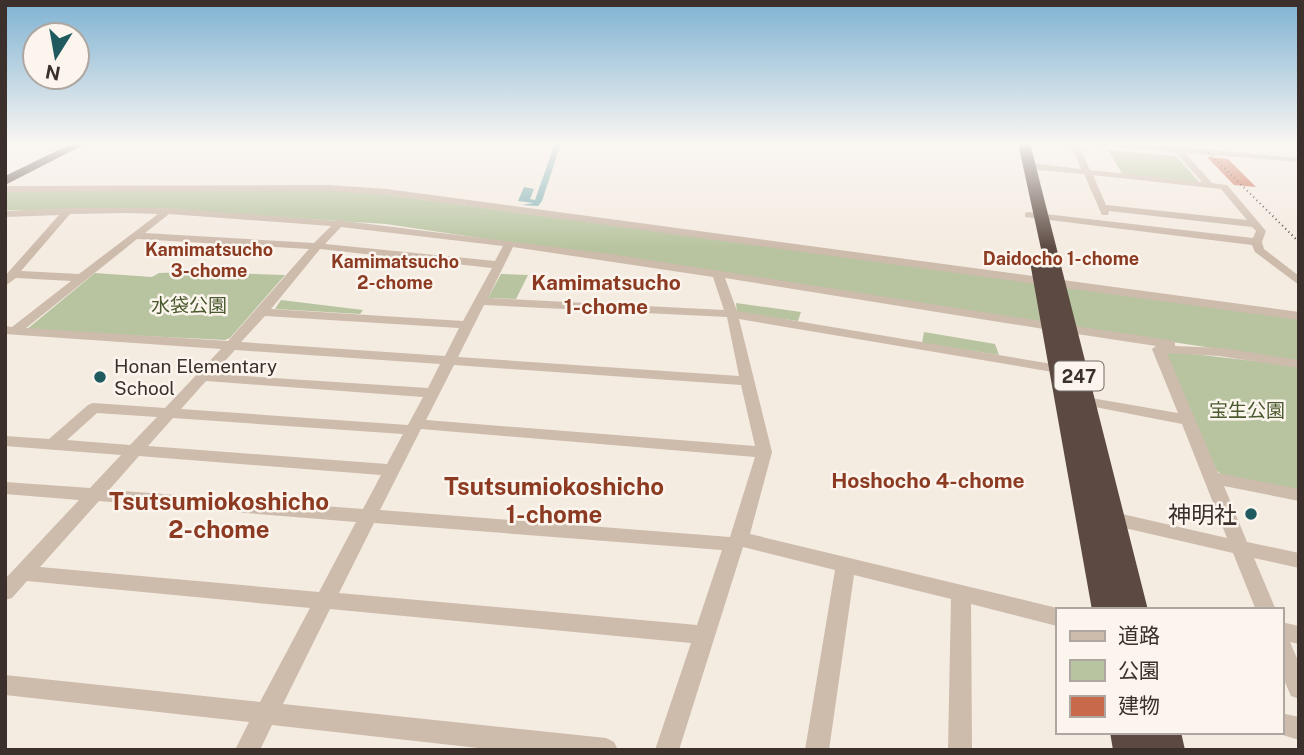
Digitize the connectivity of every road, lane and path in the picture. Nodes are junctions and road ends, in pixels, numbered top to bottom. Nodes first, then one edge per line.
1 (1024, 178) edge
2 (1030, 178) edge
3 (1089, 178) edge
4 (1145, 178) edge
5 (1203, 178) edge
6 (1209, 185) junction
7 (5, 189) edge
8 (1102, 207) junction
9 (68, 211) junction
10 (167, 211) junction
11 (5, 214) edge
12 (1034, 215) junction
13 (340, 222) junction
14 (1110, 224) junction
15 (1254, 224) junction
16 (135, 236) junction
17 (1257, 242) junction
18 (509, 245) junction
19 (317, 246) junction
20 (498, 265) junction
21 (11, 272) edge
22 (718, 275) junction
23 (81, 278) junction
24 (1299, 282) edge
25 (1049, 283) junction
26 (482, 301) junction
27 (262, 312) junction
28 (732, 314) junction
29 (1299, 316) edge
30 (469, 325) junction
31 (1059, 328) junction
32 (9, 333) edge
33 (232, 344) junction
34 (1223, 352) junction
35 (451, 360) junction
36 (1299, 364) edge
37 (1059, 369) junction
38 (203, 377) junction
39 (749, 380) junction
40 (433, 393) junction
41 (1085, 401) junction
42 (167, 414) junction
43 (1188, 420) junction
44 (415, 427) junction
45 (5, 441) edge
46 (52, 445) junction
47 (133, 451) junction
48 (764, 452) junction
49 (390, 470) junction
50 (1212, 478) junction
51 (5, 488) edge
52 (1299, 495) edge
53 (93, 496) junction
54 (1087, 513) junction
55 (367, 517) junction
56 (1113, 519) junction
57 (737, 542) junction
58 (1241, 548) junction
59 (1299, 561) edge
60 (846, 564) junction
61 (23, 573) junction
62 (5, 592) edge
63 (961, 592) junction
64 (327, 600) junction
65 (1107, 608) edge
66 (1133, 608) edge
67 (1265, 608) edge
68 (1056, 617) edge
69 (703, 635) junction
70 (1283, 651) edge
71 (5, 685) edge
72 (1299, 689) edge
73 (268, 713) junction
74 (247, 750) edge
75 (606, 750) edge
76 (667, 750) edge
77 (817, 750) edge
78 (960, 750) edge

1 - 12 highway, 247
2 - 12 highway, 247
3 - 8 street
4 - 6 street
5 - 6 street
6 - 15 street
7 - 25 street
8 - 14 street
8 - 15 street
9 - 10 street
9 - 11 street
9 - 21 street
10 - 13 street
10 - 16 street
12 - 14 street
12 - 25 highway, 247
13 - 18 street
13 - 19 street
14 - 17 street
15 - 17 street
16 - 19 street
16 - 23 street
17 - 24 street
18 - 20 street
18 - 22 street
19 - 20 street
19 - 27 street
20 - 26 street
21 - 23 street
22 - 28 street
22 - 31 street
23 - 32 street
25 - 29 street
25 - 31 highway, 247
26 - 28 street
26 - 30 street
27 - 30 street
27 - 33 street
28 - 37 street
28 - 39 street
30 - 35 street
31 - 34 street
31 - 37 highway, 247
31 - 41 highway, 247
32 - 33 street
33 - 35 street
33 - 38 street
34 - 36 street
34 - 43 street
35 - 39 street
35 - 40 street
37 - 54 highway, 247
38 - 40 street
38 - 42 street
39 - 48 street
40 - 44 street
41 - 43 street
41 - 56 highway, 247
42 - 44 street
42 - 46 street
42 - 47 street
43 - 50 street
44 - 48 street
44 - 49 street
45 - 46 street
46 - 47 street
47 - 49 street
47 - 53 street
48 - 57 street
49 - 55 street
50 - 52 street
50 - 58 street
51 - 53 street
53 - 55 street
53 - 61 street
54 - 56 street
54 - 65 highway, 247
55 - 57 street
55 - 64 street
56 - 58 street
56 - 66 highway, 247
57 - 60 street
57 - 69 street
58 - 59 street
58 - 67 street
60 - 63 street
60 - 77 street
61 - 62 street
61 - 64 street
63 - 68 street
63 - 78 street
64 - 69 street
64 - 73 street
69 - 76 street
70 - 72 street
71 - 73 street
73 - 74 street
73 - 75 street

